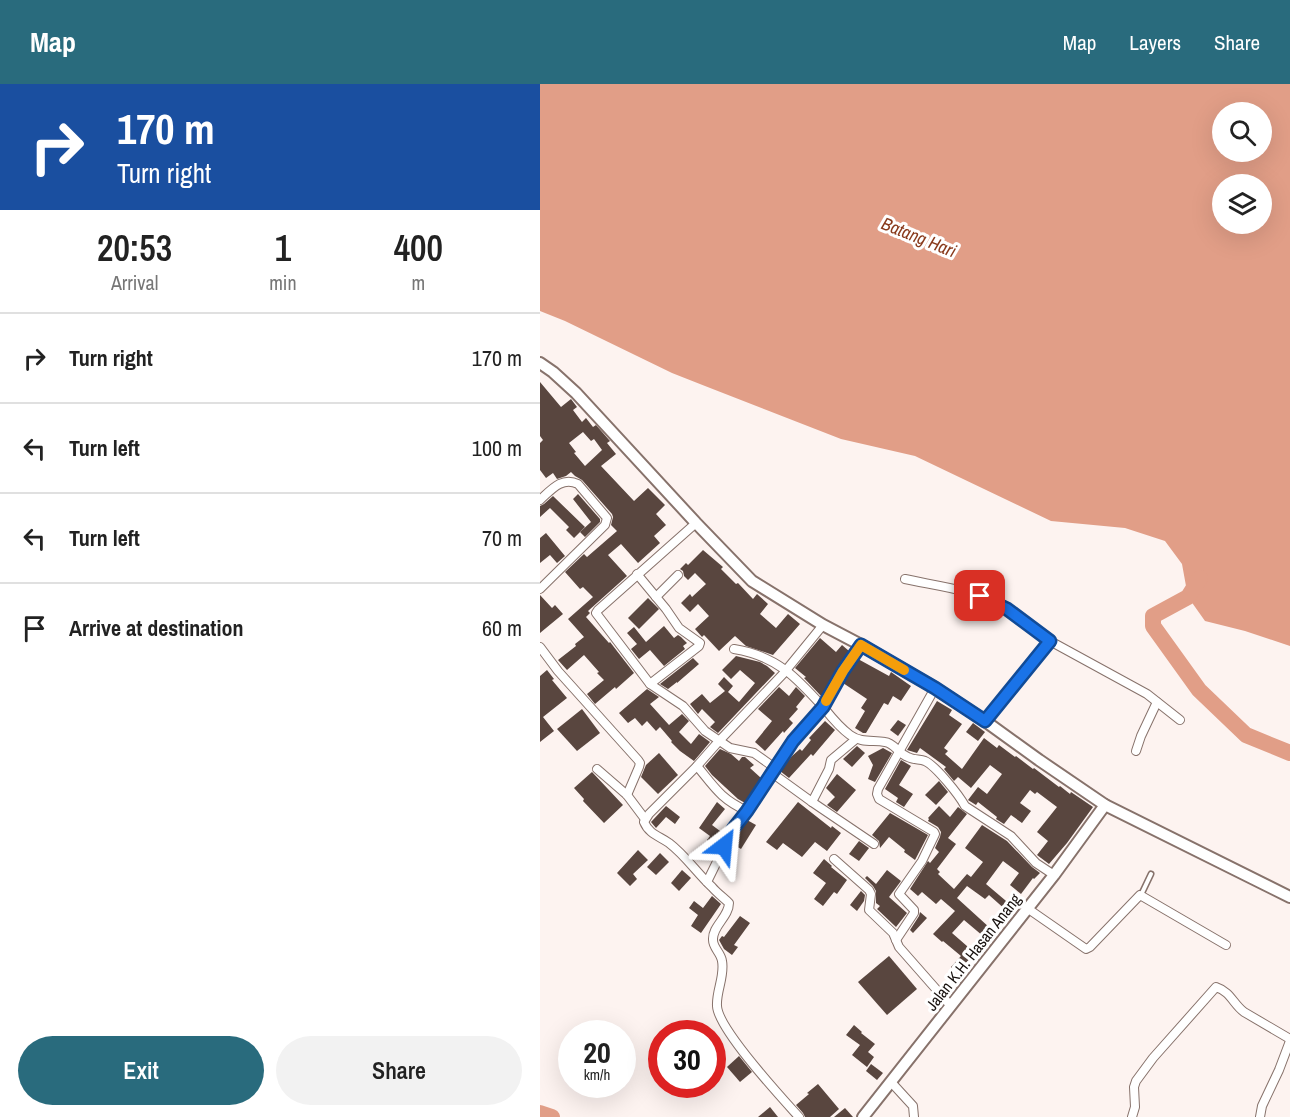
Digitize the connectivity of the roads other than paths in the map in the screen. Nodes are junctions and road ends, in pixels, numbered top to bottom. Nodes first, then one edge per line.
1 (540, 363) edge
2 (540, 500) edge
3 (696, 523) junction
4 (637, 574) junction
5 (678, 575) dead end
6 (905, 579) dead end
7 (540, 589) edge
8 (656, 597) junction
9 (823, 625) junction
10 (1050, 641) junction
11 (861, 645) junction
12 (540, 647) edge
13 (734, 649) dead end
14 (786, 669) junction
15 (650, 684) junction
16 (935, 688) junction
17 (1157, 702) junction
18 (823, 707) junction
19 (1180, 720) dead end
20 (985, 721) junction
21 (856, 739) junction
22 (719, 741) junction
23 (1136, 751) dead end
24 (900, 752) junction
25 (697, 766) junction
26 (597, 769) dead end
27 (774, 770) junction
28 (627, 795) junction
29 (812, 802) junction
30 (1105, 805) junction
31 (747, 811) junction
32 (645, 819) junction
33 (874, 844) dead end
34 (834, 859) dead end
35 (1151, 874) dead end
36 (1054, 875) junction
37 (707, 882) junction
38 (1140, 896) junction
39 (1290, 897) edge
40 (1027, 908) junction
41 (896, 940) junction
42 (1226, 945) dead end
43 (950, 1005) junction
44 (1290, 1040) edge
45 (891, 1082) junction
46 (799, 1117) edge
47 (863, 1117) edge
48 (914, 1117) edge
49 (1132, 1117) edge
50 (1260, 1117) edge

1 - 3 street
2 - 7 street
3 - 4 street
3 - 9 street
4 - 8 street
4 - 15 street
5 - 8 street
6 - 10 street
8 - 15 street
9 - 11 street
9 - 14 street
10 - 17 street
10 - 20 street
11 - 16 street
11 - 18 street
12 - 28 street
13 - 14 street
14 - 18 street
14 - 22 street
15 - 22 street
16 - 20 street
16 - 24 street
17 - 19 street
17 - 23 street
18 - 21 street
18 - 27 street
20 - 30 street
21 - 24 street
21 - 29 street
22 - 25 street
22 - 27 street
24 - 36 street
24 - 41 street
25 - 31 street
25 - 32 street
26 - 28 street
27 - 29 street
27 - 31 street
28 - 32 street
29 - 33 street
30 - 36 street, Jalan K.H. Hasan Anang
30 - 39 street
31 - 37 street
32 - 37 street
34 - 41 street
35 - 38 lane
36 - 40 street, Jalan K.H. Hasan Anang
37 - 46 street
38 - 40 street
38 - 42 street
40 - 43 street, Jalan K.H. Hasan Anang
41 - 43 street
43 - 45 street, Jalan K.H. Hasan Anang
44 - 49 street
44 - 50 street
45 - 47 street, Jalan K.H. Hasan Anang
45 - 48 street

